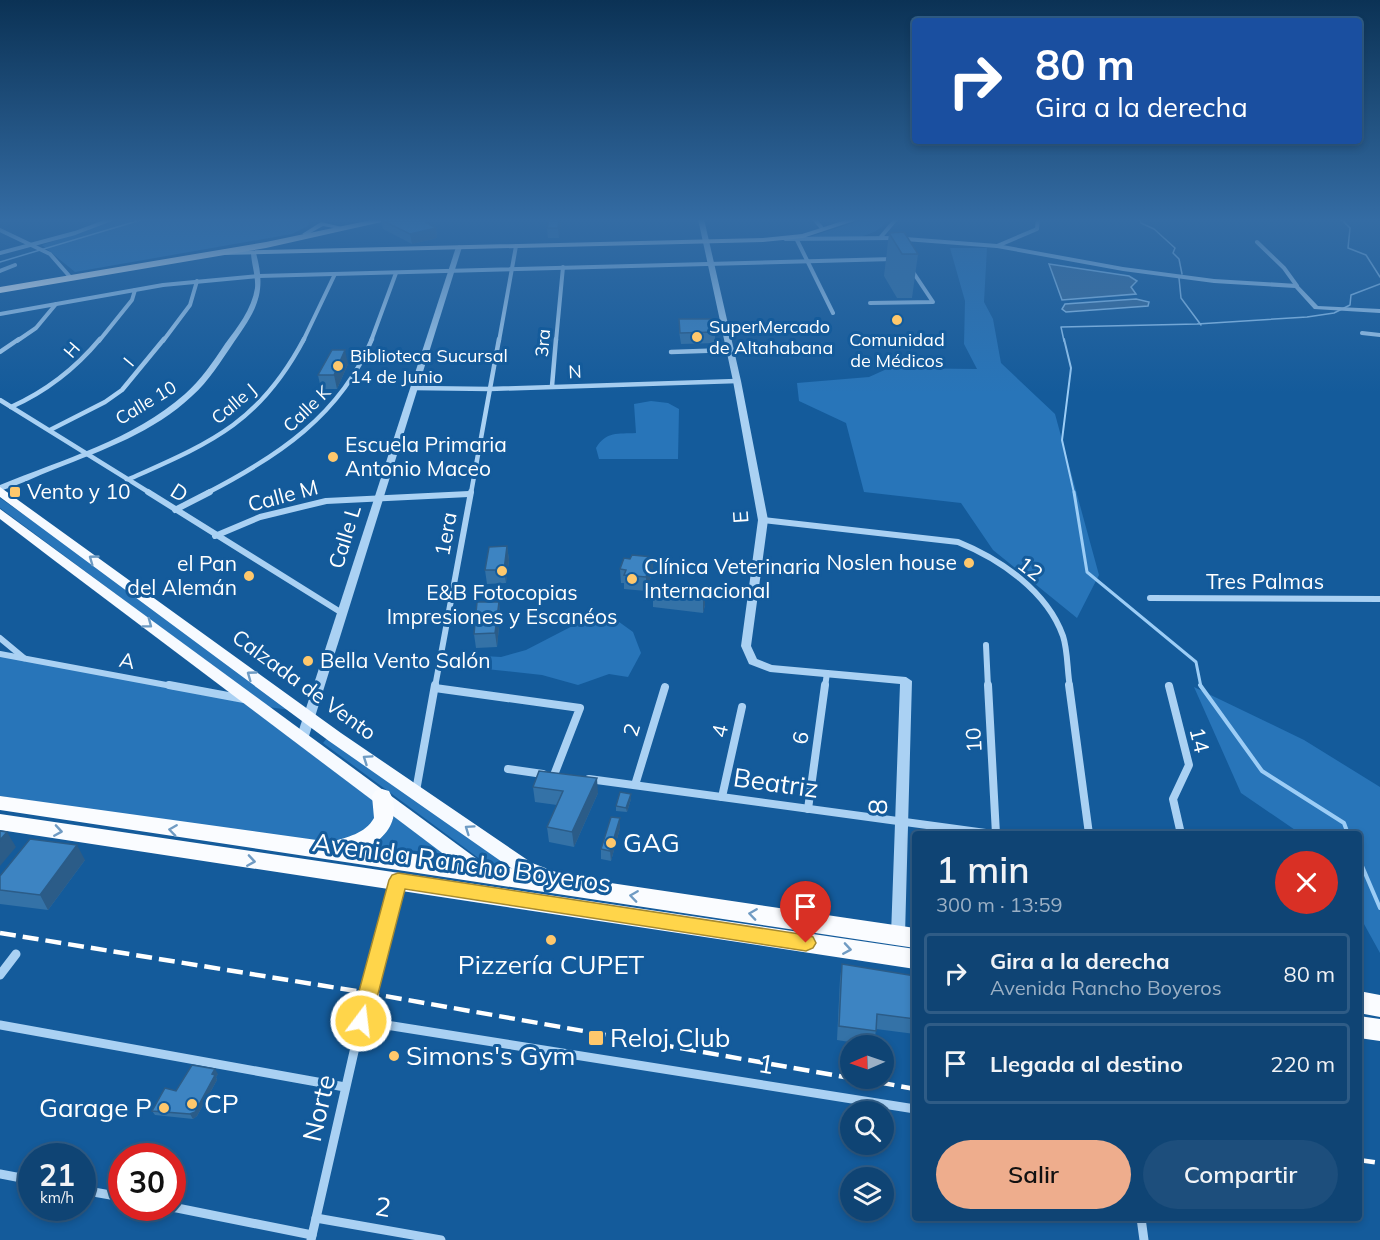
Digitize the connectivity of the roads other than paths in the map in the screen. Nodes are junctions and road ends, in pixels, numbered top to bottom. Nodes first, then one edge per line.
1 (259, 276) edge
2 (66, 277) edge
3 (248, 277) edge
4 (334, 277) edge
5 (394, 277) edge
6 (449, 277) edge
7 (511, 277) edge
8 (562, 277) edge
9 (714, 277) edge
10 (816, 277) edge
11 (916, 277) edge
12 (1183, 277) edge
13 (1291, 277) edge
14 (197, 281) junction
15 (1298, 286) junction
16 (0, 288) edge
17 (135, 290) junction
18 (870, 303) dead end
19 (56, 304) junction
20 (1380, 311) edge
21 (833, 313) dead end
22 (0, 314) edge
23 (1362, 333) dead end
24 (1380, 335) edge
25 (730, 350) junction
26 (0, 352) edge
27 (671, 352) dead end
28 (737, 381) junction
29 (552, 386) junction
30 (414, 388) junction
31 (490, 389) junction
32 (0, 400) edge
33 (11, 407) junction
34 (50, 430) junction
35 (83, 453) junction
36 (127, 480) junction
37 (0, 489) edge
38 (469, 494) junction
39 (378, 498) junction
40 (175, 510) junction
41 (0, 513) edge
42 (763, 520) junction
43 (215, 536) junction
44 (1150, 598) dead end
45 (1380, 600) edge
46 (342, 613) junction
47 (0, 638) edge
48 (986, 645) dead end
49 (0, 654) edge
50 (27, 660) junction
51 (827, 673) junction
52 (906, 681) joint
53 (1169, 686) dead end
54 (665, 687) dead end
55 (435, 688) junction
56 (249, 700) junction
57 (742, 707) dead end
58 (303, 713) junction
59 (277, 718) junction
60 (303, 736) junction
61 (335, 737) junction
62 (319, 748) junction
63 (508, 770) dead end
64 (554, 775) junction
65 (565, 777) edge
66 (577, 778) edge
67 (635, 784) junction
68 (416, 792) junction
69 (382, 796) junction
70 (722, 797) junction
71 (0, 803) edge
72 (808, 808) junction
73 (0, 822) edge
74 (902, 822) junction
75 (971, 831) edge
76 (994, 831) edge
77 (1089, 831) edge
78 (1180, 831) edge
79 (323, 851) junction
80 (374, 857) junction
81 (481, 872) junction
82 (398, 880) junction
83 (596, 890) junction
84 (519, 899) junction
85 (906, 937) edge
86 (16, 954) dead end
87 (912, 959) edge
88 (0, 975) edge
89 (1362, 1003) edge
90 (1380, 1006) edge
91 (361, 1021) junction
92 (0, 1025) edge
93 (1362, 1027) edge
94 (1380, 1030) edge
95 (345, 1087) junction
96 (912, 1109) edge
97 (0, 1174) edge
98 (18, 1177) edge
99 (186, 1210) edge
100 (316, 1218) junction
101 (1141, 1221) edge
102 (312, 1237) edge
103 (441, 1240) edge
104 (1144, 1240) edge

1 - 35 street, Calle 10
2 - 16 highway
3 - 14 street
4 - 36 street, Calle J
5 - 40 street, Calle K
6 - 30 street, Calle L
7 - 31 street, 1era
8 - 29 street, 3ra
9 - 25 street, E
10 - 21 street
11 - 18 street
12 - 15 street
13 - 15 street
14 - 17 street
14 - 34 street, I
15 - 20 street
17 - 19 street
17 - 33 street, H
19 - 22 street
19 - 26 street
23 - 24 street
25 - 27 street
25 - 28 street, E
28 - 29 street, N
28 - 42 street, E
29 - 31 street, N
30 - 31 street, N
30 - 39 street, Calle L
31 - 38 street, 1era
32 - 33 street, D
33 - 34 street, D
34 - 35 street, D
35 - 36 street, D
35 - 37 street, Calle 10
36 - 40 street, D
58 -> 37 main road, Calzada de Vento
38 - 39 street, Calle M
38 - 55 street, 1era
39 - 43 street, Calle M
39 - 46 street, Calle L
40 - 43 street, D
41 -> 56 main road, Calzada de Vento
42 - 51 street, E
42 - 77 street, 12
43 - 46 street, D
44 - 45 street, Tres Palmas
46 - 58 street, Calle L
47 - 50 street
48 - 76 street, 10
49 - 50 street, A
50 - 56 street, A
51 - 52 street, E
51 - 72 street, 6
52 - 74 street, 8
53 - 78 street, 14
54 - 67 street, 2
55 - 64 street
55 - 68 street, 1era
56 - 59 main road, Calzada de Vento
57 - 70 street, 4
58 - 59 main road
58 - 60 street, Calle L
58 - 61 main road, Calzada de Vento
59 - 60 main road, Calzada de Vento
60 - 62 main road, Calzada de Vento
61 - 62 main road
68 -> 61 main road, Calzada de Vento
62 - 69 main road, Calzada de Vento
63 - 64 street
64 - 65 street
66 - 67 street, Beatriz
67 - 70 street, Beatriz
83 -> 68 main road, Calzada de Vento
69 - 79 highway
69 - 81 main road, Calzada de Vento
70 - 72 street, Beatriz
79 -> 71 highway, Avenida Rancho Boyeros
72 - 74 street, Beatriz
73 -> 82 highway, Avenida Rancho Boyeros
74 - 75 street, Beatriz
74 - 85 street, 8
79 - 80 highway, Avenida Rancho Boyeros
80 - 81 highway, Avenida Rancho Boyeros
80 - 82 highway
81 - 83 highway, Avenida Rancho Boyeros
81 - 84 highway
82 - 84 highway, Avenida Rancho Boyeros
82 - 91 street, Norte
85 -> 83 highway, Avenida Rancho Boyeros
84 -> 87 highway, Avenida Rancho Boyeros
86 - 88 street
89 - 90 highway
91 - 95 street, Norte
91 - 96 street, 1
92 - 95 street
93 - 94 highway
95 - 100 street, Norte
97 - 98 street
99 - 102 street
100 - 102 street, Norte
100 - 103 street, 2
101 - 104 street

